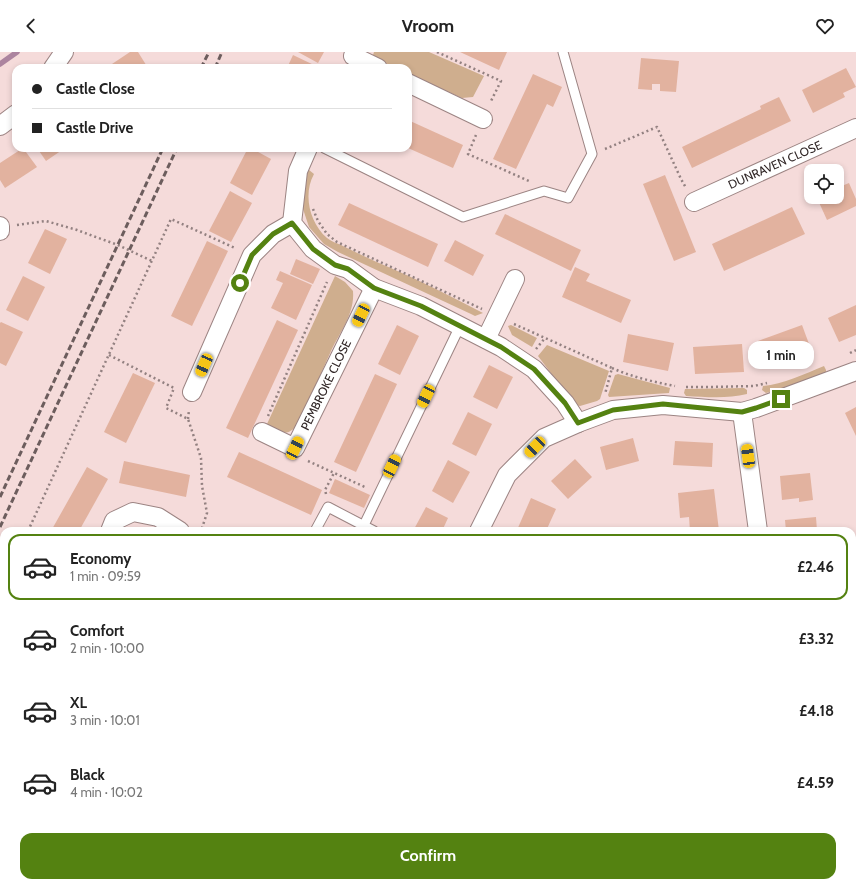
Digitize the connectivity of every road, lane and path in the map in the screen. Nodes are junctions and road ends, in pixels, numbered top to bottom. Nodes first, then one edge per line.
1 (64, 52) edge
2 (437, 52) edge
3 (562, 52) edge
4 (351, 59) edge
5 (56, 64) edge
6 (366, 64) edge
7 (412, 85) edge
8 (12, 117) edge
9 (482, 119) junction
10 (0, 126) edge
11 (856, 128) edge
12 (306, 152) edge
13 (332, 152) edge
14 (592, 154) junction
15 (544, 191) junction
16 (694, 202) joint
17 (312, 206) dead end
18 (292, 223) junction
19 (0, 228) edge
20 (252, 255) junction
21 (152, 261) junction
22 (335, 265) junction
23 (515, 279) dead end
24 (374, 288) junction
25 (497, 316) junction
26 (460, 326) junction
27 (486, 339) junction
28 (856, 350) edge
29 (849, 353) dead end
30 (108, 355) junction
31 (612, 368) junction
32 (856, 371) edge
33 (774, 382) dead end
34 (678, 387) dead end
35 (684, 387) dead end
36 (192, 392) dead end
37 (742, 412) junction
38 (598, 416) junction
39 (578, 423) junction
40 (262, 432) joint
41 (295, 448) junction
42 (334, 473) junction
43 (379, 494) junction
44 (328, 507) junction
45 (364, 525) junction
46 (30, 527) edge
47 (112, 527) edge
48 (174, 527) edge
49 (202, 527) edge
50 (317, 527) edge
51 (367, 527) edge
52 (481, 527) edge
53 (757, 527) edge

1 - 5 street
2 - 9 path
3 - 14 lane
4 - 6 street
7 - 9 street
8 - 10 street
9 - 15 path
11 - 16 street, DUNRAVEN CLOSE
12 - 18 street
13 - 15 lane
14 - 15 lane
14 - 16 path
17 - 25 path
18 - 20 street
18 - 22 street
19 - 21 path
20 - 21 path
20 - 36 street
21 - 30 path
22 - 24 street
22 - 40 path
23 - 25 street
24 - 26 street
24 - 41 street, PEMBROKE CLOSE
25 - 27 street
25 - 31 path
26 - 27 street
26 - 43 lane
27 - 39 street
28 - 29 path
30 - 46 path
30 - 49 path
31 - 34 path
31 - 38 path
32 - 37 street
33 - 35 path
37 - 38 street
37 - 53 street
38 - 39 street
39 - 52 street
40 - 41 street
41 - 42 path
42 - 43 path
42 - 44 path
43 - 45 lane
44 - 45 lane
44 - 50 lane
45 - 51 lane
47 - 48 street

